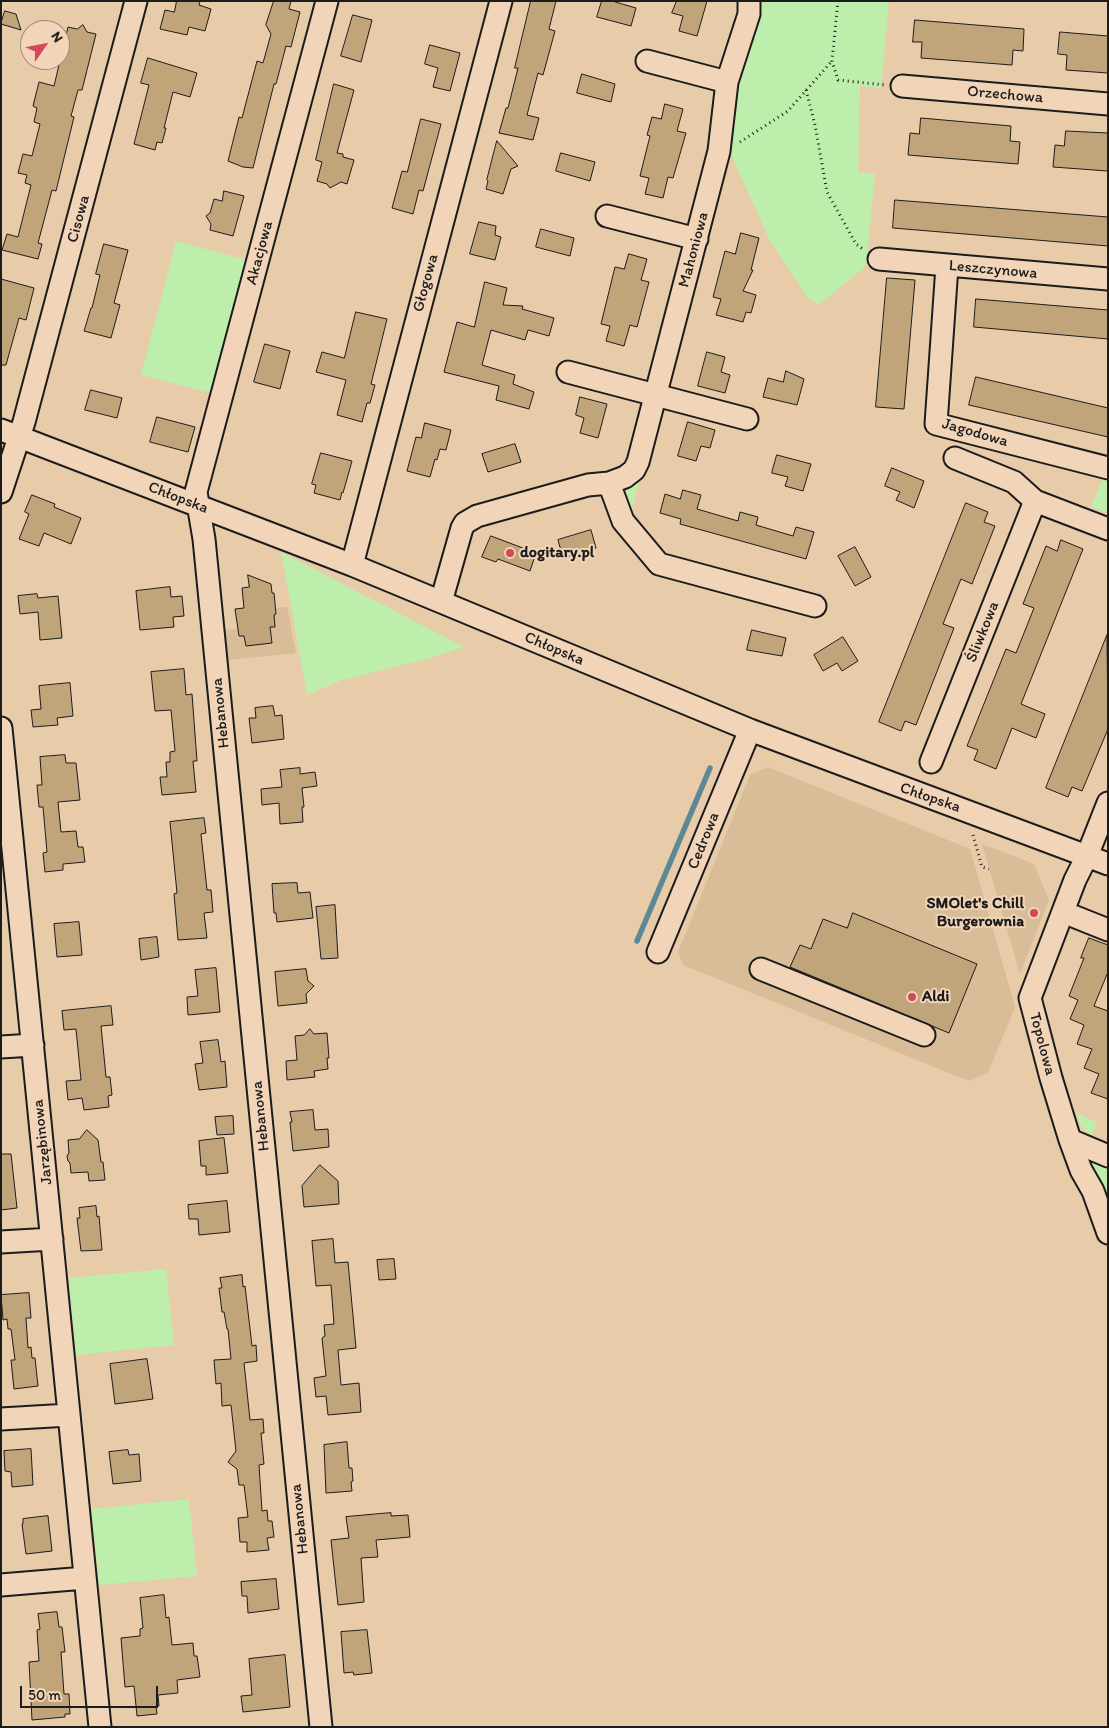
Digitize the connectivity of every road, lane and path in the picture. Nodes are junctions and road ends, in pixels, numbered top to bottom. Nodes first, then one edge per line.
1 (136, 1) edge
2 (327, 1) edge
3 (501, 1) edge
4 (750, 1) edge
5 (838, 1) edge
6 (647, 61) dead end
7 (832, 61) junction
8 (727, 82) junction
9 (895, 86) joint
10 (806, 90) junction
11 (1108, 104) edge
12 (740, 143) dead end
13 (608, 216) dead end
14 (696, 239) junction
15 (879, 259) joint
16 (947, 266) junction
17 (1108, 279) edge
18 (568, 372) dead end
19 (656, 394) junction
20 (747, 418) dead end
21 (10, 433) edge
22 (955, 458) dead end
23 (1108, 468) edge
24 (609, 483) junction
25 (1, 492) edge
26 (1035, 501) junction
27 (197, 506) junction
28 (1108, 529) edge
29 (352, 565) junction
30 (441, 602) junction
31 (815, 606) dead end
32 (1, 728) edge
33 (750, 730) junction
34 (931, 762) dead end
35 (1108, 803) edge
36 (973, 833) dead end
37 (1087, 856) junction
38 (1108, 864) edge
39 (8, 868) edge
40 (989, 869) dead end
41 (1063, 912) junction
42 (1108, 930) edge
43 (658, 952) dead end
44 (760, 969) dead end
45 (924, 1034) dead end
46 (33, 1045) junction
47 (1, 1047) edge
48 (1070, 1140) junction
49 (1108, 1156) edge
50 (1108, 1233) edge
51 (52, 1239) junction
52 (1, 1242) edge
53 (69, 1415) junction
54 (1, 1420) edge
55 (85, 1578) junction
56 (1, 1585) edge
57 (100, 1727) edge
58 (321, 1727) edge

1 - 21 street, Cisowa
2 - 27 street, Akacjowa
3 - 29 street, Głogowa
4 - 8 street, Mahoniowa
5 - 7 path
6 - 8 street
7 - 9 path
7 - 10 path
8 - 14 street, Mahoniowa
9 - 11 street, Orzechowa
10 - 12 path
10 - 15 path
13 - 14 street
14 - 19 street, Mahoniowa
15 - 16 street, Leszczynowa
16 - 17 street, Leszczynowa
16 - 23 street, Jagodowa
18 - 19 street
19 - 20 street
19 - 24 street, Mahoniowa
21 - 25 street
21 - 27 street, Chłopska
22 - 26 street
24 - 30 street, Mahoniowa
24 - 31 street
26 - 28 street
26 - 34 street, Śliwkowa
27 - 29 street, Chłopska
27 - 58 street, Hebanowa
29 - 30 street, Chłopska
30 - 33 street, Chłopska
32 - 39 street, Jarzębinowa
33 - 37 street, Chłopska
33 - 43 street, Cedrowa
35 - 37 street
36 - 40 path
37 - 38 street, Chłopska
37 - 41 street, Topolowa
39 - 46 street, Jarzębinowa
41 - 42 street
41 - 48 street, Topolowa
44 - 45 street
46 - 47 street
46 - 51 street, Jarzębinowa
48 - 49 street
48 - 50 street, Topolowa
51 - 52 street
51 - 53 street, Jarzębinowa
53 - 54 street
53 - 55 street, Jarzębinowa
55 - 56 street
55 - 57 street, Jarzębinowa

